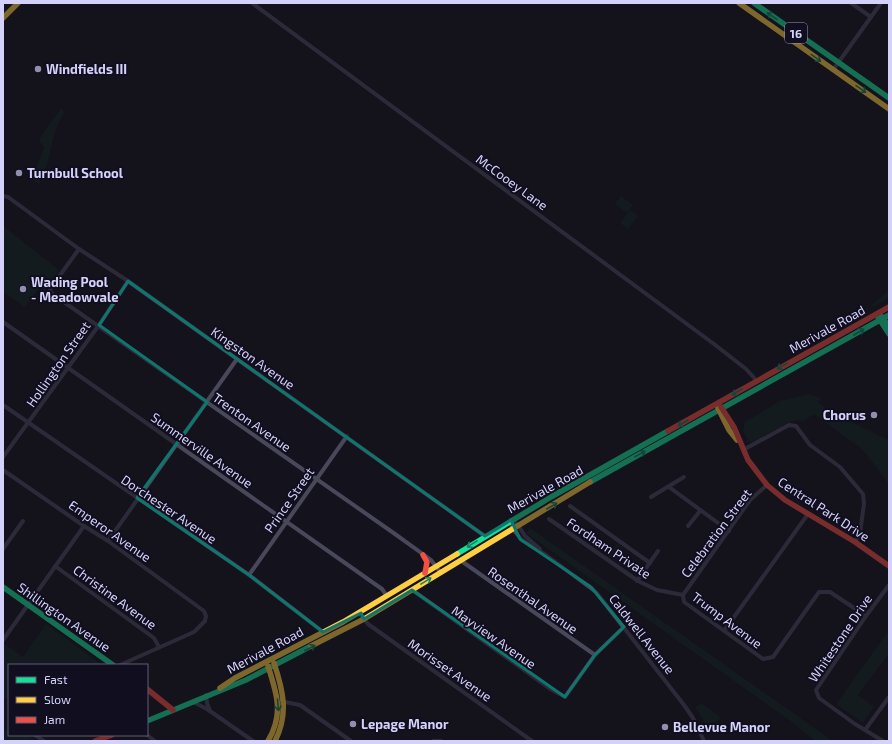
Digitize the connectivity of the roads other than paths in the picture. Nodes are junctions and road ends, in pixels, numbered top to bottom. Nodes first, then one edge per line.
1 (18, 3) edge
2 (252, 3) edge
3 (739, 3) edge
4 (754, 3) edge
5 (851, 3) edge
6 (881, 3) edge
7 (871, 17) junction
8 (3, 18) edge
9 (839, 62) junction
10 (833, 70) junction
11 (889, 98) edge
12 (889, 109) edge
13 (3, 196) edge
14 (79, 249) junction
15 (128, 281) junction
16 (889, 307) edge
17 (878, 313) junction
18 (884, 318) edge
19 (3, 322) edge
20 (98, 325) junction
21 (889, 326) edge
22 (889, 334) edge
23 (237, 359) junction
24 (68, 368) junction
25 (757, 381) junction
26 (206, 402) junction
27 (717, 403) junction
28 (3, 405) edge
29 (721, 410) junction
30 (29, 423) junction
31 (346, 436) junction
32 (177, 445) junction
33 (742, 447) junction
34 (3, 457) edge
35 (3, 470) edge
36 (684, 477) dead end
37 (316, 478) junction
38 (767, 485) junction
39 (669, 487) junction
40 (651, 497) dead end
41 (137, 498) junction
42 (570, 506) dead end
43 (700, 511) junction
44 (808, 514) junction
45 (549, 519) dead end
46 (511, 520) junction
47 (23, 521) dead end
48 (286, 522) junction
49 (84, 526) junction
50 (688, 526) dead end
51 (515, 527) junction
52 (729, 531) junction
53 (485, 536) junction
54 (108, 541) junction
55 (855, 542) junction
56 (3, 550) edge
57 (658, 551) dead end
58 (424, 554) junction
59 (460, 560) junction
60 (650, 563) junction
61 (56, 566) junction
62 (436, 566) junction
63 (889, 566) edge
64 (425, 573) junction
65 (441, 573) junction
66 (249, 575) junction
67 (637, 581) junction
68 (889, 585) edge
69 (3, 587) edge
70 (412, 590) junction
71 (683, 595) junction
72 (387, 596) junction
73 (27, 604) junction
74 (359, 612) junction
75 (866, 616) junction
76 (364, 619) junction
77 (624, 627) junction
78 (724, 631) junction
79 (322, 632) junction
80 (3, 640) edge
81 (160, 647) junction
82 (595, 655) junction
83 (273, 658) junction
84 (266, 661) junction
85 (112, 664) edge
86 (122, 664) edge
87 (275, 665) junction
88 (269, 669) junction
89 (148, 690) edge
90 (213, 692) junction
91 (206, 696) junction
92 (889, 697) edge
93 (192, 701) junction
94 (285, 702) junction
95 (172, 710) junction
96 (210, 711) junction
97 (148, 721) edge
98 (865, 730) junction
99 (109, 736) edge
100 (95, 741) edge
101 (253, 741) edge
102 (268, 741) edge
103 (275, 741) edge
104 (351, 741) edge
105 (433, 741) edge
106 (441, 741) edge
107 (532, 741) edge
108 (704, 741) edge
109 (883, 741) edge

1 - 8 main road
2 - 25 street, McCooey Lane
3 -> 10 main road, 16
9 -> 4 main road, 16
5 - 7 street
6 - 7 street
7 - 9 street
9 - 10 street
9 - 11 main road, 16
10 -> 12 main road, 16
13 - 14 street, Kingston Avenue
14 - 15 street, Kingston Avenue
14 - 20 street, Trenton Avenue
15 - 20 street, Hollington Street
15 - 23 street, Kingston Avenue
16 - 17 main road, Merivale Road
17 - 18 main road
17 -> 25 main road, Merivale Road
18 - 21 main road
18 - 22 main road
29 -> 18 main road, Merivale Road
19 - 24 street, Summerville Avenue
20 - 24 street, Hollington Street
20 - 26 street, Trenton Avenue
23 - 26 street
23 - 31 street, Kingston Avenue
24 - 30 street, Hollington Street
24 - 32 street, Summerville Avenue
25 -> 27 main road, Merivale Road
26 - 32 street
26 - 37 street, Trenton Avenue
27 - 29 main road, Central Park Drive
27 -> 46 main road, Merivale Road
28 - 30 street, Dorchester Avenue
29 - 33 main road, Central Park Drive
51 -> 29 main road, Merivale Road
30 - 34 street, Hollington Street
30 - 41 street, Dorchester Avenue
31 - 37 street, Prince Street
31 - 53 street, Kingston Avenue
32 - 41 street
32 - 48 street, Summerville Avenue
33 - 38 main road, Central Park Drive
33 - 55 street
35 - 49 street, Emperor Avenue
36 - 39 street
37 - 48 street, Prince Street
37 - 58 street, Trenton Avenue
38 - 44 main road, Central Park Drive
38 - 52 street, Celebration Street
39 - 40 street
39 - 43 street
41 - 54 street
41 - 66 street, Dorchester Avenue
42 - 60 street
43 - 50 street
43 - 52 street
44 - 55 main road, Central Park Drive
44 - 78 street
45 - 67 street, Fordham Private
46 - 51 street
46 - 53 main road, Merivale Road
47 - 56 street
48 - 66 street, Prince Street
48 - 72 street, Summerville Avenue
49 - 54 street, Emperor Avenue
49 - 61 street
51 - 59 main road, Merivale Road
51 - 77 street, Caldwell Avenue
52 - 71 street, Celebration Street
53 -> 62 main road, Merivale Road
54 - 81 street, Emperor Avenue
55 - 63 main road, Central Park Drive
57 - 60 street
58 - 62 street, Trenton Avenue
58 - 64 main road
59 - 65 main road, Merivale Road
59 - 82 street, Rosenthal Avenue
60 - 67 street
61 - 73 street
61 - 81 street, Christine Avenue
62 - 64 main road, Merivale Road
62 - 65 street, Trenton Avenue
64 - 72 main road, Merivale Road
70 -> 65 main road, Merivale Road
66 - 79 street, Dorchester Avenue
67 - 71 street, Fordham Private
68 - 75 street, Whitestone Drive
69 - 73 main road, Shillington Avenue
70 - 76 main road, Merivale Road
70 - 82 street, Mayview Avenue
71 - 78 street, Trump Avenue
72 - 74 main road, Merivale Road
72 - 76 main road
73 - 80 street
73 - 85 main road, Shillington Avenue
74 - 76 street, Morisset Avenue
74 - 79 main road, Merivale Road
75 - 78 street, Trump Avenue
75 - 98 street, Whitestone Drive
87 -> 76 main road, Merivale Road
76 - 107 street, Morisset Avenue
77 - 82 street
77 - 108 street, Caldwell Avenue
79 - 83 main road, Merivale Road
81 - 86 street
83 - 84 main road, Merivale Road
83 - 87 main road
84 - 88 main road
84 - 90 main road, Merivale Road
87 - 88 main road, Merivale Road
87 - 94 main road
88 - 90 main road, Merivale Road
88 -> 102 main road
89 - 95 main road
90 - 91 main road, Merivale Road
91 - 93 main road, Merivale Road
91 - 96 street
92 - 98 street
93 - 95 main road, Merivale Road
93 - 96 street
94 - 103 main road
94 - 104 street
95 - 97 main road, Merivale Road
96 - 101 street
98 - 109 street, Whitestone Drive
99 - 100 main road
105 - 106 street

